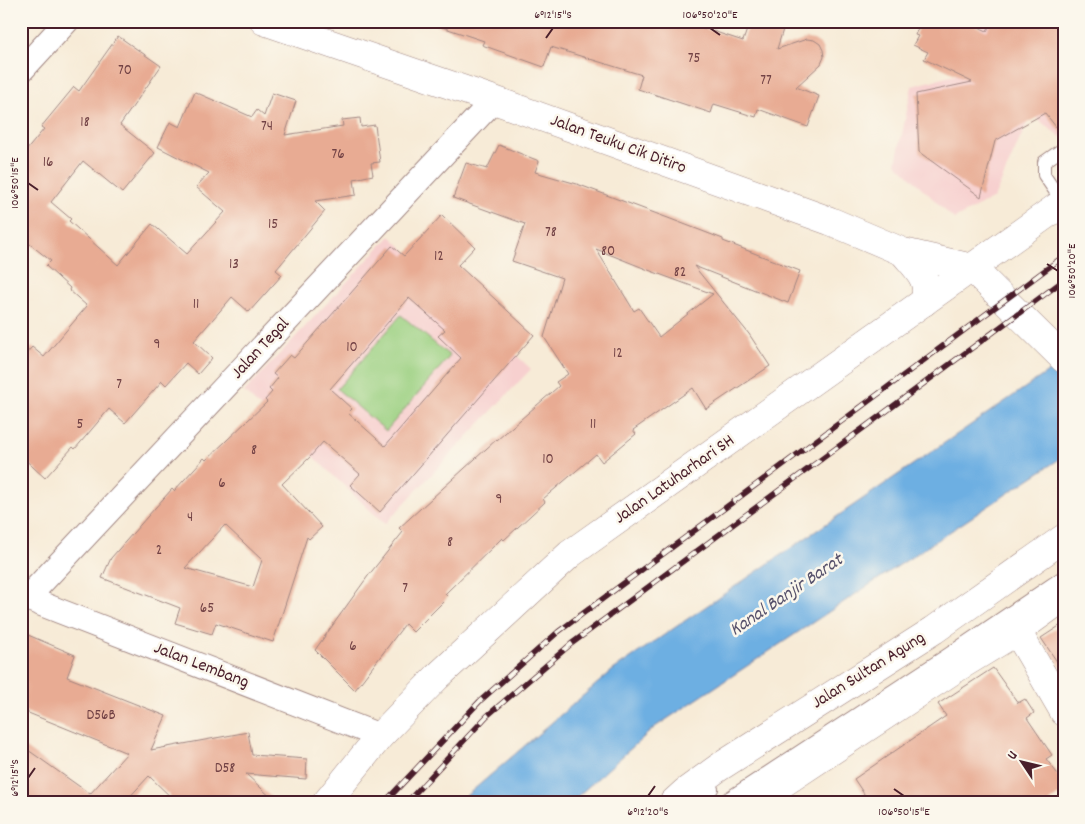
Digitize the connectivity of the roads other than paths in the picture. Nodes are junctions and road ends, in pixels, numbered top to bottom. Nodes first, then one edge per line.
1 (67, 21) edge
2 (264, 21) edge
3 (21, 71) edge
4 (494, 100) junction
5 (1064, 148) edge
6 (1063, 203) edge
7 (903, 252) junction
8 (972, 268) junction
9 (924, 302) junction
10 (1064, 359) edge
11 (1064, 538) edge
12 (1064, 576) edge
13 (24, 597) edge
14 (1064, 597) edge
15 (1017, 631) junction
16 (947, 644) junction
17 (1064, 712) edge
18 (380, 736) junction
19 (747, 764) dead end
20 (724, 780) dead end
21 (326, 803) edge
22 (673, 803) edge
23 (694, 803) edge
24 (721, 803) edge
25 (754, 803) edge

1 - 3 street
2 - 4 main road, Jalan Teuku Cik Ditiro
4 - 7 main road, Jalan Teuku Cik Ditiro
4 - 13 street, Jalan Tegal
5 - 6 lane
6 - 8 main road, Jalan Latuharhari SH
7 - 8 main road, Jalan Teuku Cik Ditiro
7 - 9 main road
8 - 9 main road, Jalan Latuharhari SH
8 - 10 main road
9 - 18 main road, Jalan Latuharhari SH
11 - 16 main road, Jalan Sultan Agung
12 - 16 lane
13 - 18 street, Jalan Lembang
14 - 15 main road, Jalan Sultan Agung
15 - 16 main road, Jalan Sultan Agung
15 - 17 main road
16 - 19 lane
16 - 22 main road, Jalan Sultan Agung
16 - 24 lane
16 - 25 main road, Jalan Sultan Agung
18 - 21 main road, Jalan Latuharhari SH
20 - 23 lane

